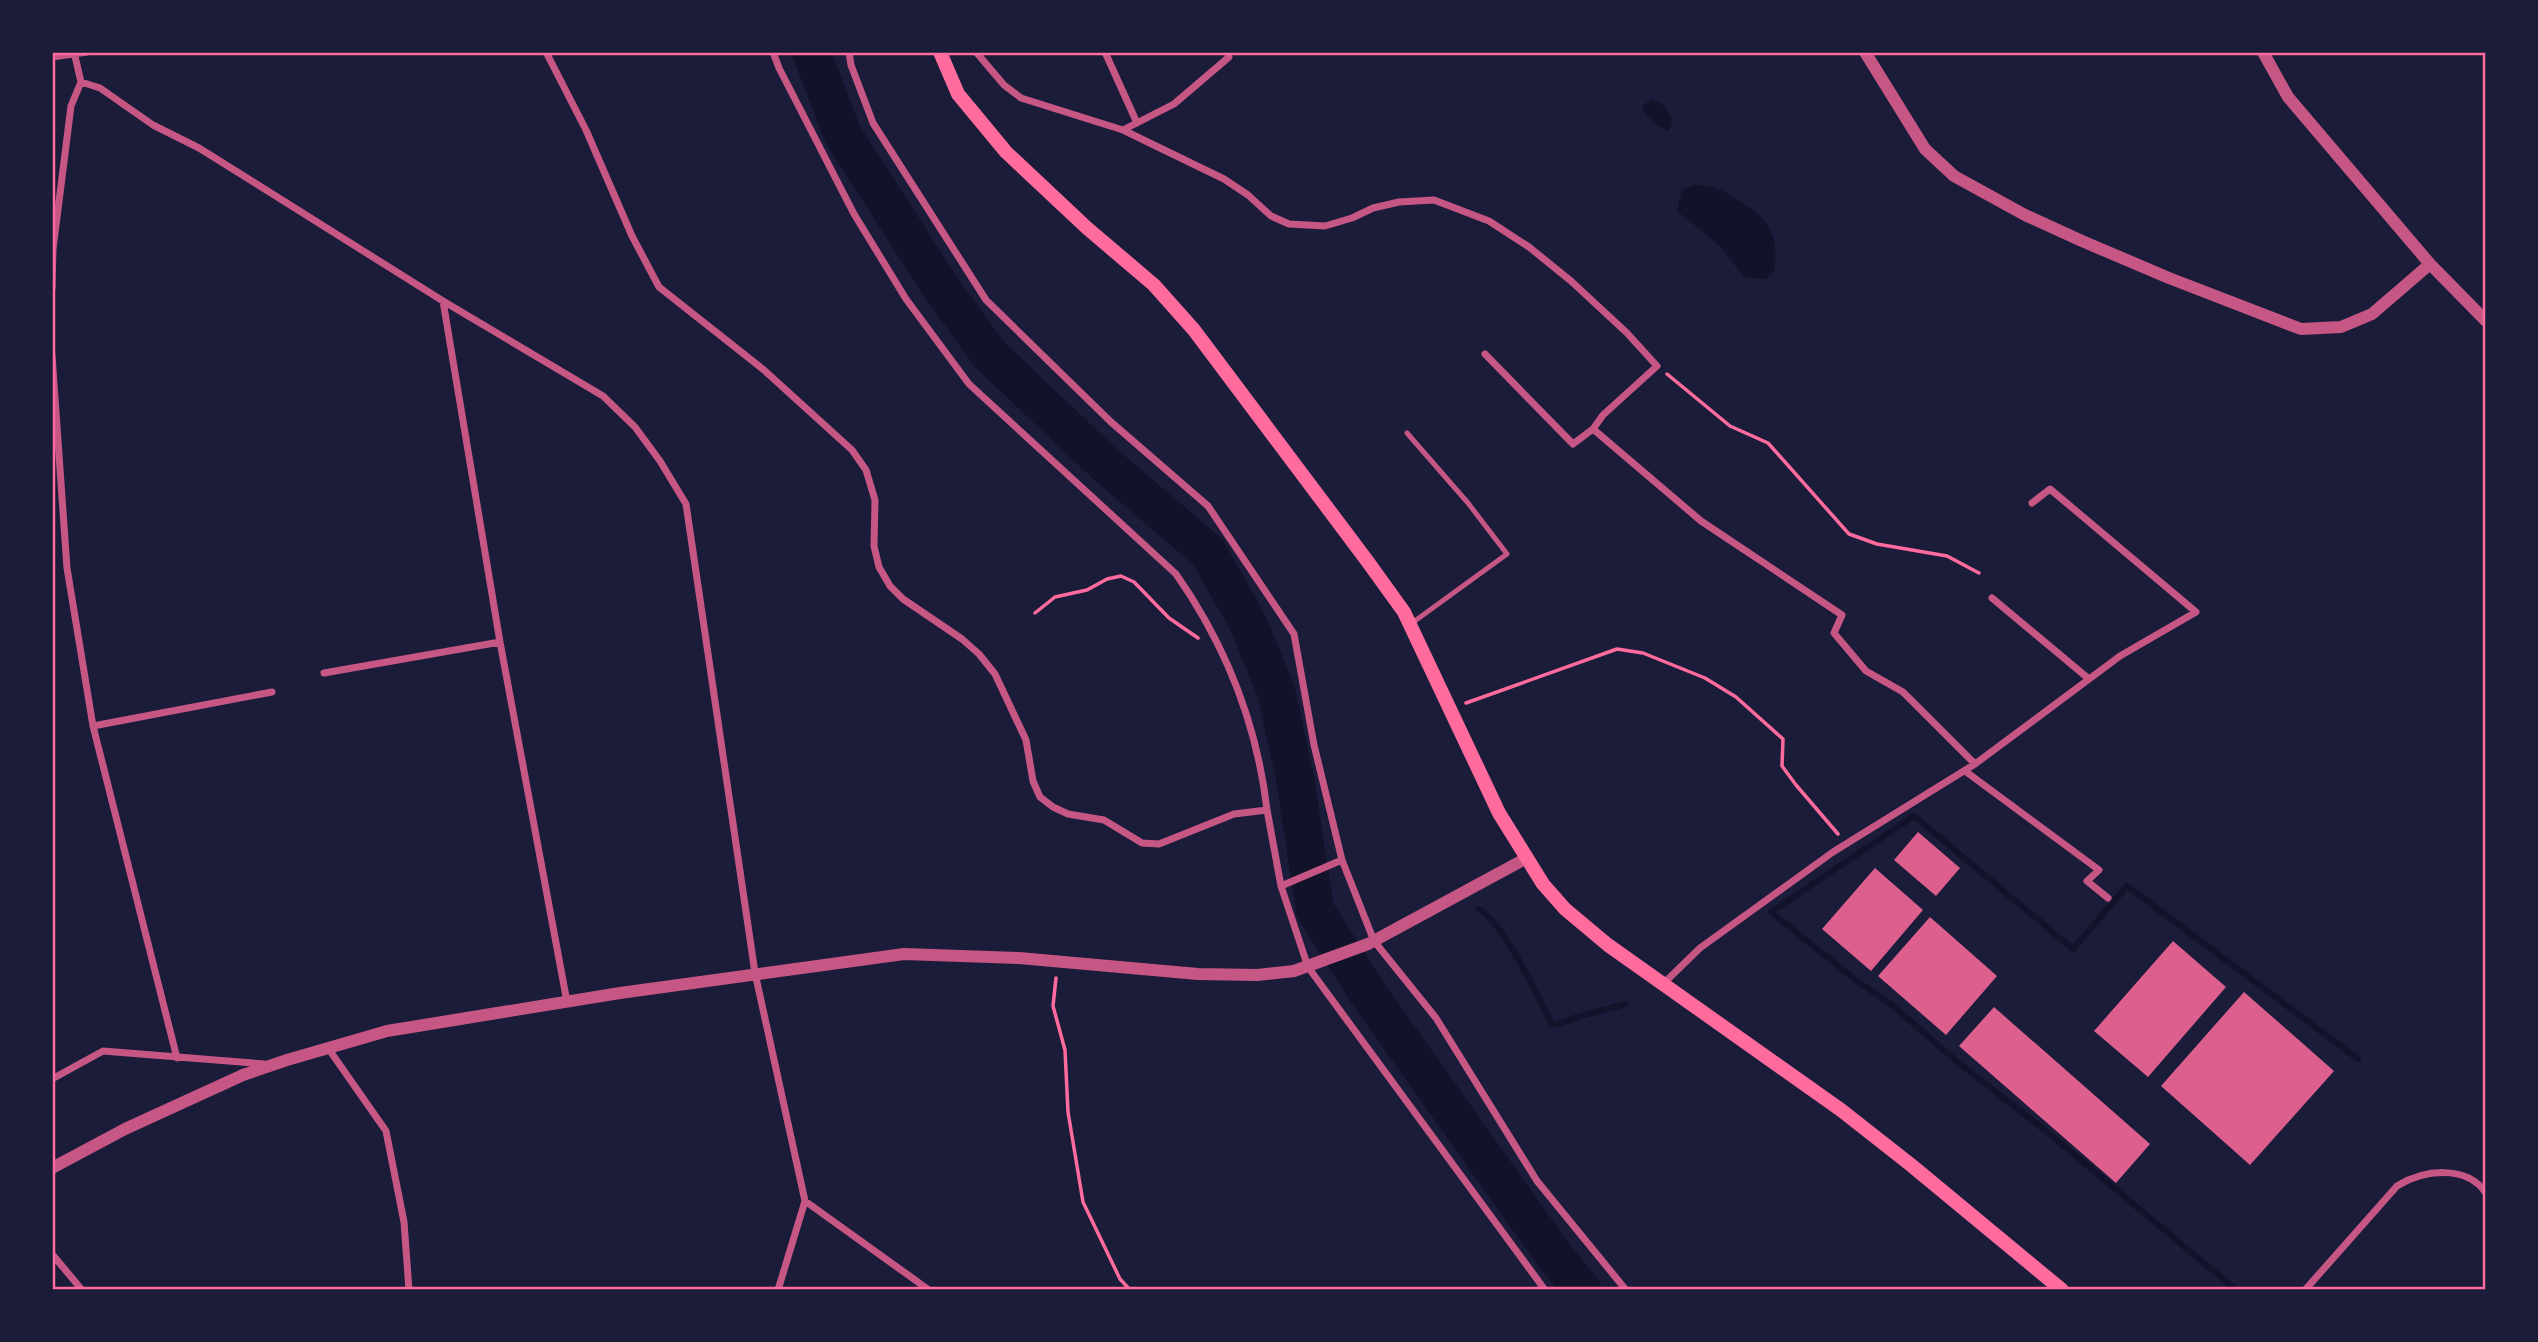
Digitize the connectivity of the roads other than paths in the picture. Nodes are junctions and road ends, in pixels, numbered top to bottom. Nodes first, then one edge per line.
1 (87, 52) edge
2 (546, 52) edge
3 (774, 52) edge
4 (849, 52) edge
5 (940, 52) edge
6 (976, 52) edge
7 (1105, 52) edge
8 (1227, 52) edge
9 (1865, 52) edge
10 (2263, 52) edge
11 (74, 54) edge
12 (52, 57) edge
13 (81, 82) junction
14 (1137, 123) junction
15 (1123, 130) junction
16 (2430, 264) junction
17 (52, 288) edge
18 (443, 301) junction
19 (2486, 321) edge
20 (1485, 354) dead end
21 (52, 355) edge
22 (1593, 429) junction
23 (1407, 433) dead end
24 (2032, 503) dead end
25 (1992, 598) dead end
26 (1409, 624) junction
27 (500, 642) junction
28 (324, 673) dead end
29 (2089, 680) junction
30 (272, 692) dead end
31 (93, 726) junction
32 (1975, 764) junction
33 (1965, 771) junction
34 (1267, 810) junction
35 (1525, 859) junction
36 (1342, 860) junction
37 (1281, 886) junction
38 (2108, 898) dead end
39 (1371, 942) junction
40 (1314, 965) junction
41 (755, 973) junction
42 (1664, 983) junction
43 (568, 1002) junction
44 (328, 1048) junction
45 (177, 1058) junction
46 (272, 1065) junction
47 (52, 1079) edge
48 (52, 1168) edge
49 (2486, 1193) edge
50 (805, 1200) junction
51 (52, 1254) edge
52 (82, 1290) edge
53 (409, 1290) edge
54 (778, 1290) edge
55 (929, 1290) edge
56 (1545, 1290) edge
57 (1626, 1290) edge
58 (2062, 1290) edge
59 (2305, 1290) edge

1 - 11 street
2 - 34 street
3 - 34 street
4 - 36 street
5 - 26 main road
6 - 15 street
7 - 14 street
8 - 14 street
9 - 16 street
10 - 16 street
11 - 12 street
11 - 13 street
13 - 17 street
13 - 18 street
14 - 15 street
15 - 22 street
16 - 19 street
18 - 27 street
18 - 41 street
20 - 22 street
21 - 31 street
22 - 32 street
23 - 26 lane
24 - 29 street
25 - 29 street
26 - 35 main road
27 - 28 street
27 - 43 street
29 - 32 street
30 - 31 street
31 - 45 street
32 - 33 street
33 - 38 street
33 - 42 street
34 - 37 street
35 - 39 street
35 - 42 main road
36 - 37 street
36 - 39 street
37 - 40 street
39 - 40 street
39 - 57 street
40 - 41 street
40 - 56 street
41 - 43 street
41 - 50 street
42 - 58 main road
43 - 44 street
44 - 46 street
44 - 53 street
45 - 46 street
45 - 47 street
46 - 48 street
49 - 59 street
50 - 54 street
50 - 55 street
51 - 52 street

